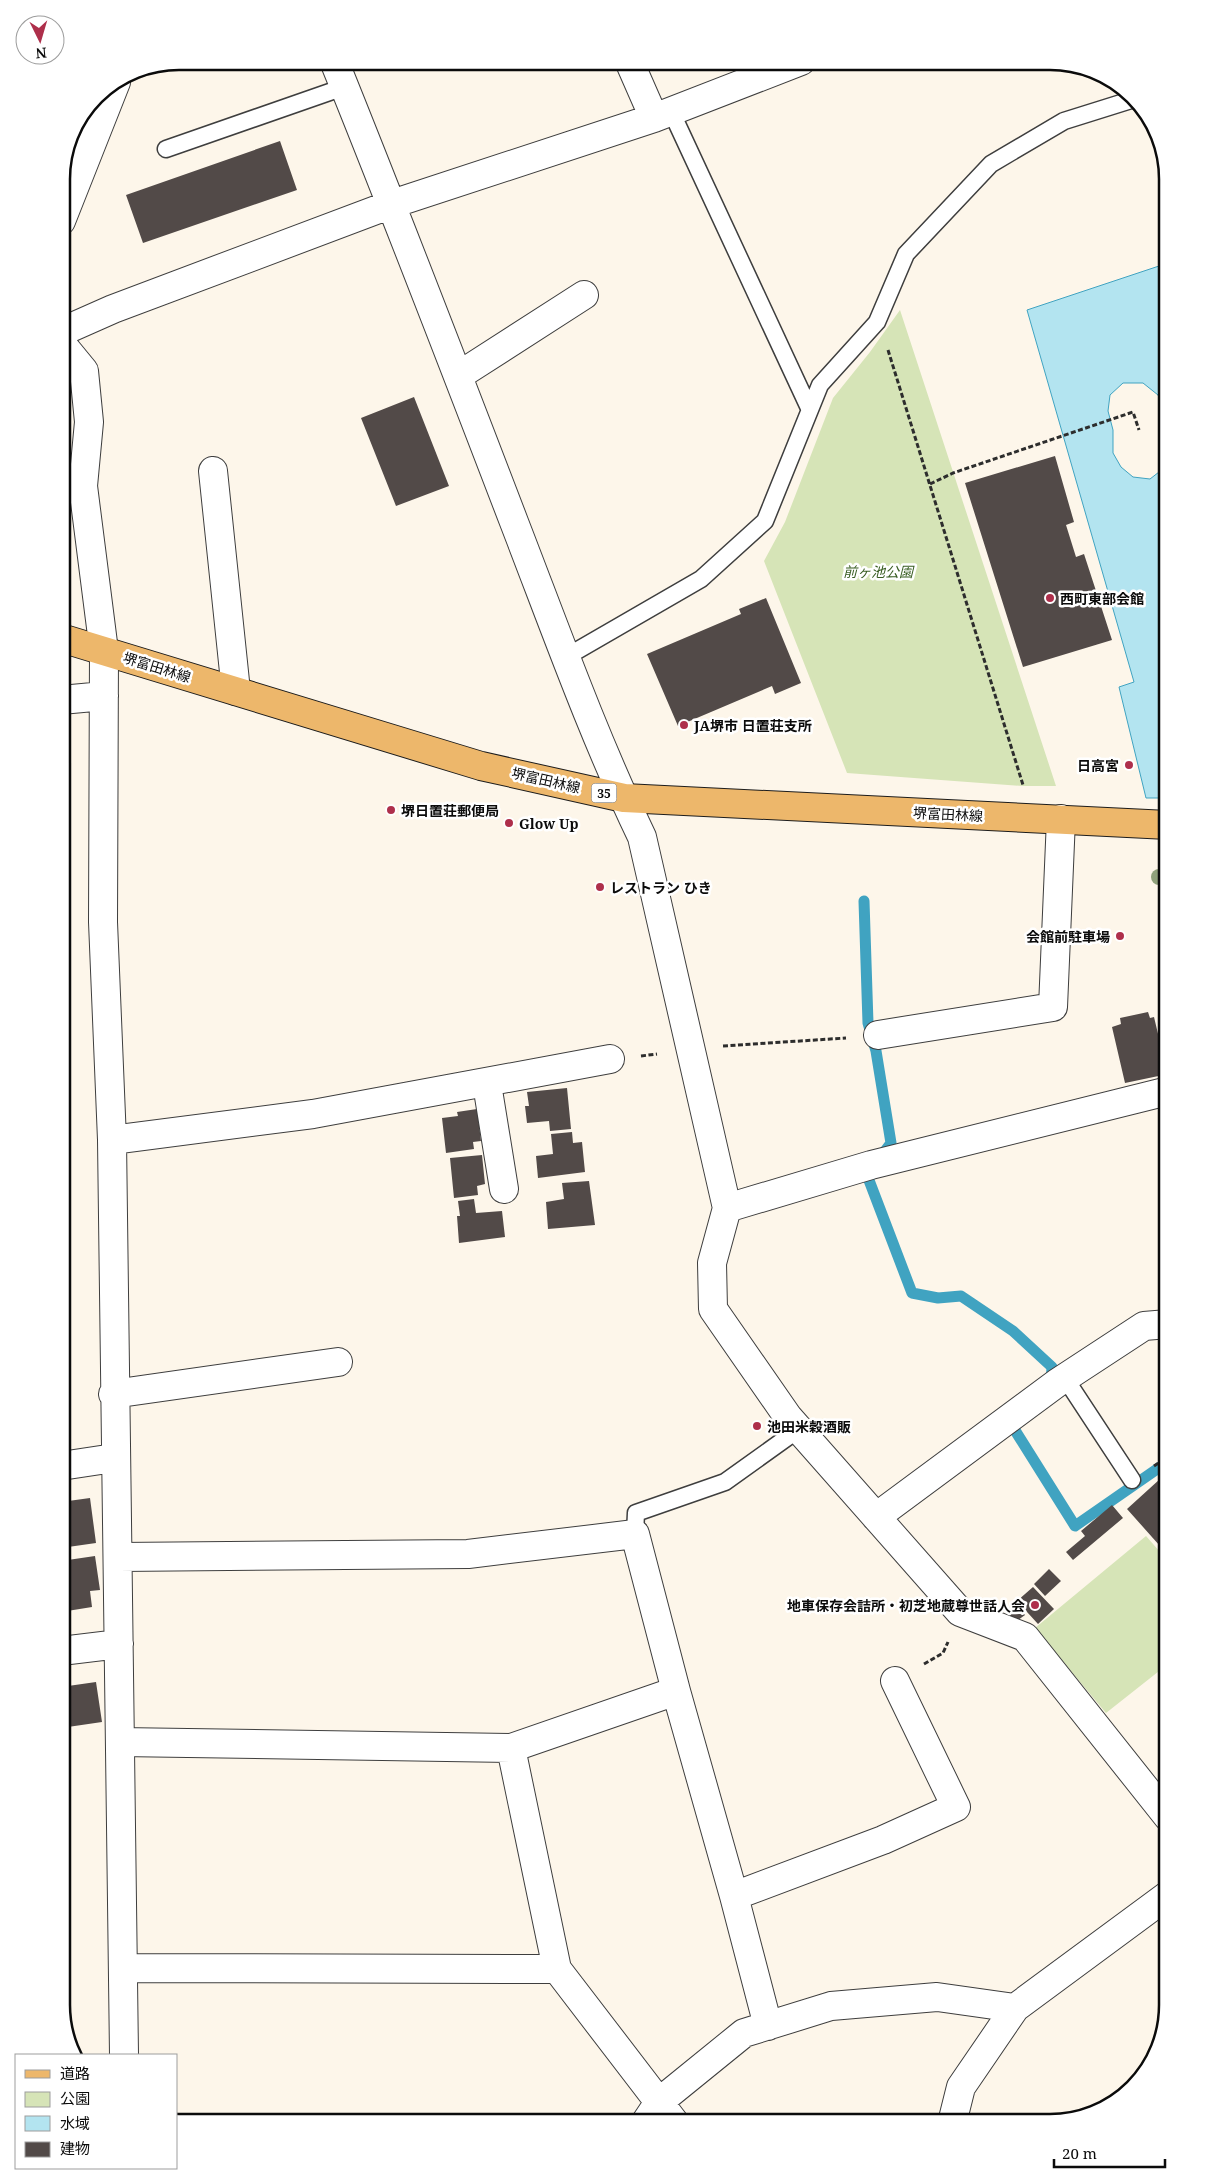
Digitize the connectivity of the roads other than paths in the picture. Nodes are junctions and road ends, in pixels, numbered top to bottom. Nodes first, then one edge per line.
1 (337, 70) edge
2 (635, 70) edge
3 (780, 70) edge
4 (344, 87) junction
5 (111, 95) edge
6 (1126, 102) edge
7 (662, 114) junction
8 (166, 150) dead end
9 (70, 200) edge
10 (392, 204) junction
11 (584, 295) dead end
12 (70, 328) edge
13 (70, 353) edge
14 (458, 376) junction
15 (808, 408) junction
16 (213, 471) dead end
17 (72, 487) edge
18 (70, 641) edge
19 (104, 651) junction
20 (566, 657) junction
21 (236, 691) junction
22 (104, 696) junction
23 (70, 699) edge
24 (624, 798) junction
25 (1061, 819) junction
26 (1159, 824) edge
27 (878, 1035) dead end
28 (610, 1059) road end
29 (487, 1084) junction
30 (1159, 1093) edge
31 (112, 1140) junction
32 (504, 1189) dead end
33 (728, 1208) junction
34 (1159, 1325) edge
35 (338, 1362) dead end
36 (1056, 1383) junction
37 (113, 1394) junction
38 (799, 1430) junction
39 (114, 1458) junction
40 (70, 1465) edge
41 (1132, 1480) dead end
42 (876, 1516) junction
43 (635, 1534) junction
44 (119, 1557) junction
45 (119, 1644) junction
46 (70, 1650) edge
47 (895, 1681) road end
48 (676, 1691) junction
49 (120, 1742) junction
50 (511, 1748) junction
51 (1159, 1805) edge
52 (734, 1896) junction
53 (1159, 1902) edge
54 (123, 1968) junction
55 (557, 1969) junction
56 (1015, 2008) junction
57 (768, 2026) junction
58 (124, 2054) edge
59 (659, 2114) edge
60 (662, 2114) edge
61 (954, 2114) edge

1 - 4 street
2 - 7 street
3 - 7 street
4 - 8 lane
4 - 10 street
5 - 9 street
6 - 15 lane
7 - 10 street
7 - 15 lane
10 - 12 street
10 - 14 street
11 - 14 street
13 - 17 street
14 - 20 street
15 - 20 lane
16 - 21 street
17 - 19 street
18 - 19 main road, 堺富田林線 / 35
19 - 21 main road, 堺富田林線 / 35
19 - 22 street
20 - 24 street
21 - 24 main road, 堺富田林線 / 35
22 - 23 street
22 - 31 street
24 - 25 main road, 堺富田林線 / 35
24 - 33 street
25 - 26 main road, 堺富田林線 / 35
25 - 27 street
28 - 29 street
29 - 31 street
29 - 32 street
30 - 33 street
31 - 37 street
33 - 38 street
34 - 36 street
35 - 37 street
36 - 41 lane
36 - 42 street
37 - 39 street
38 - 42 street
38 - 43 lane
39 - 40 street
39 - 44 street
42 - 51 street
43 - 44 street
43 - 48 street
44 - 45 street
45 - 46 street
45 - 49 street
47 - 52 street
48 - 50 street
48 - 52 street
49 - 50 street
49 - 54 street
50 - 55 street
52 - 57 street
53 - 56 street
54 - 55 street
54 - 58 street
55 - 59 street
56 - 57 street
56 - 61 street
57 - 60 street

